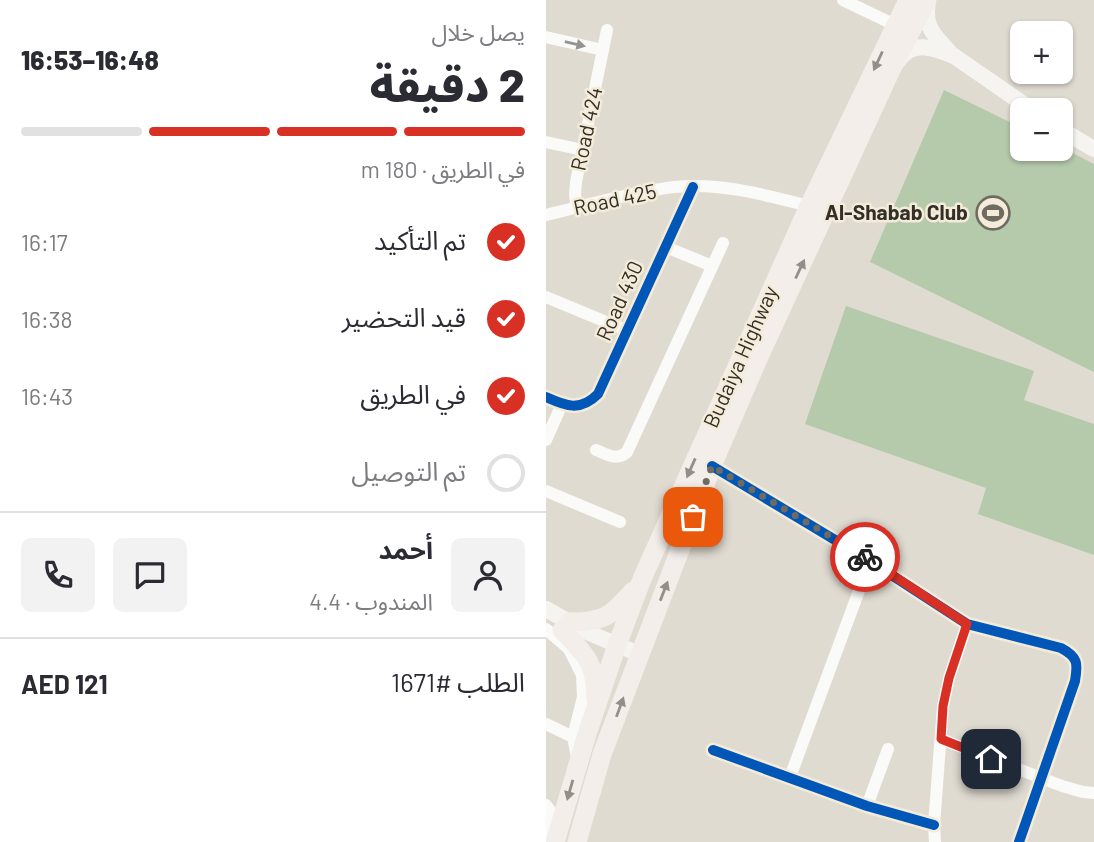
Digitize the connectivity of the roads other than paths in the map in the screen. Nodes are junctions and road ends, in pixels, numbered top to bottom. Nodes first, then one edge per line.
1 (842, 0) edge
2 (908, 0) edge
3 (928, 0) edge
4 (895, 25) junction
5 (607, 30) dead end
6 (546, 37) edge
7 (603, 50) junction
8 (954, 57) junction
9 (890, 72) junction
10 (1014, 98) edge
11 (1073, 137) edge
12 (546, 142) edge
13 (1094, 149) edge
14 (583, 150) junction
15 (693, 187) junction
16 (809, 206) junction
17 (577, 208) junction
18 (546, 215) edge
19 (723, 243) dead end
20 (666, 247) junction
21 (712, 266) junction
22 (546, 297) edge
23 (628, 331) junction
24 (546, 397) edge
25 (562, 404) junction
26 (546, 440) edge
27 (597, 450) dead end
28 (712, 466) junction
29 (546, 491) edge
30 (620, 522) dead end
31 (870, 561) junction
32 (642, 579) junction
33 (546, 609) edge
34 (967, 624) junction
35 (556, 625) edge
36 (615, 650) junction
37 (637, 659) junction
38 (596, 707) junction
39 (546, 724) edge
40 (573, 737) junction
41 (941, 739) junction
42 (888, 749) dead end
43 (713, 750) dead end
44 (578, 761) junction
45 (790, 777) junction
46 (1040, 778) junction
47 (1094, 793) edge
48 (546, 805) edge
49 (867, 806) junction
50 (934, 825) junction
51 (553, 842) edge
52 (577, 842) edge
53 (935, 842) edge
54 (1019, 842) edge

1 - 4 street
2 - 4 main road, Budaiya Highway
3 - 8 street
3 - 9 main road, Budaiya Highway
4 -> 16 main road, Budaiya Highway
5 - 7 street, Road 424
6 -> 7 street
7 - 14 street, Road 424
8 - 9 street
8 - 10 street
28 -> 9 main road, Budaiya Highway
11 - 13 street
12 - 14 street
14 - 17 street, Road 424
15 - 16 street, Road 425
15 - 17 street, Road 425
15 - 20 street, Road 430
16 -> 32 main road, Budaiya Highway
17 - 18 street, Road 425
19 - 21 street
20 - 21 street
20 - 23 street, Road 430
21 - 27 street
22 - 23 street
23 - 25 street, Road 430
24 - 25 street
25 - 26 street
28 - 31 street
37 -> 28 main road, Budaiya Highway
29 - 30 street
31 - 34 street
31 - 45 street
32 - 35 main road
32 - 36 main road, Budaiya Highway
33 - 35 street
34 - 41 street
34 - 46 street
35 - 36 street
35 - 38 main road
35 - 40 street
36 - 37 street
36 - 38 main road, Budaiya Highway
52 -> 37 main road, Budaiya Highway
38 - 44 main road, Budaiya Highway
39 - 40 street
40 - 44 street
41 - 46 street
41 - 50 street
42 - 49 street
43 - 45 street
44 -> 51 main road, Budaiya Highway
45 - 49 street
46 - 47 street
46 - 54 street
48 - 51 street
49 - 50 street
50 - 53 street

